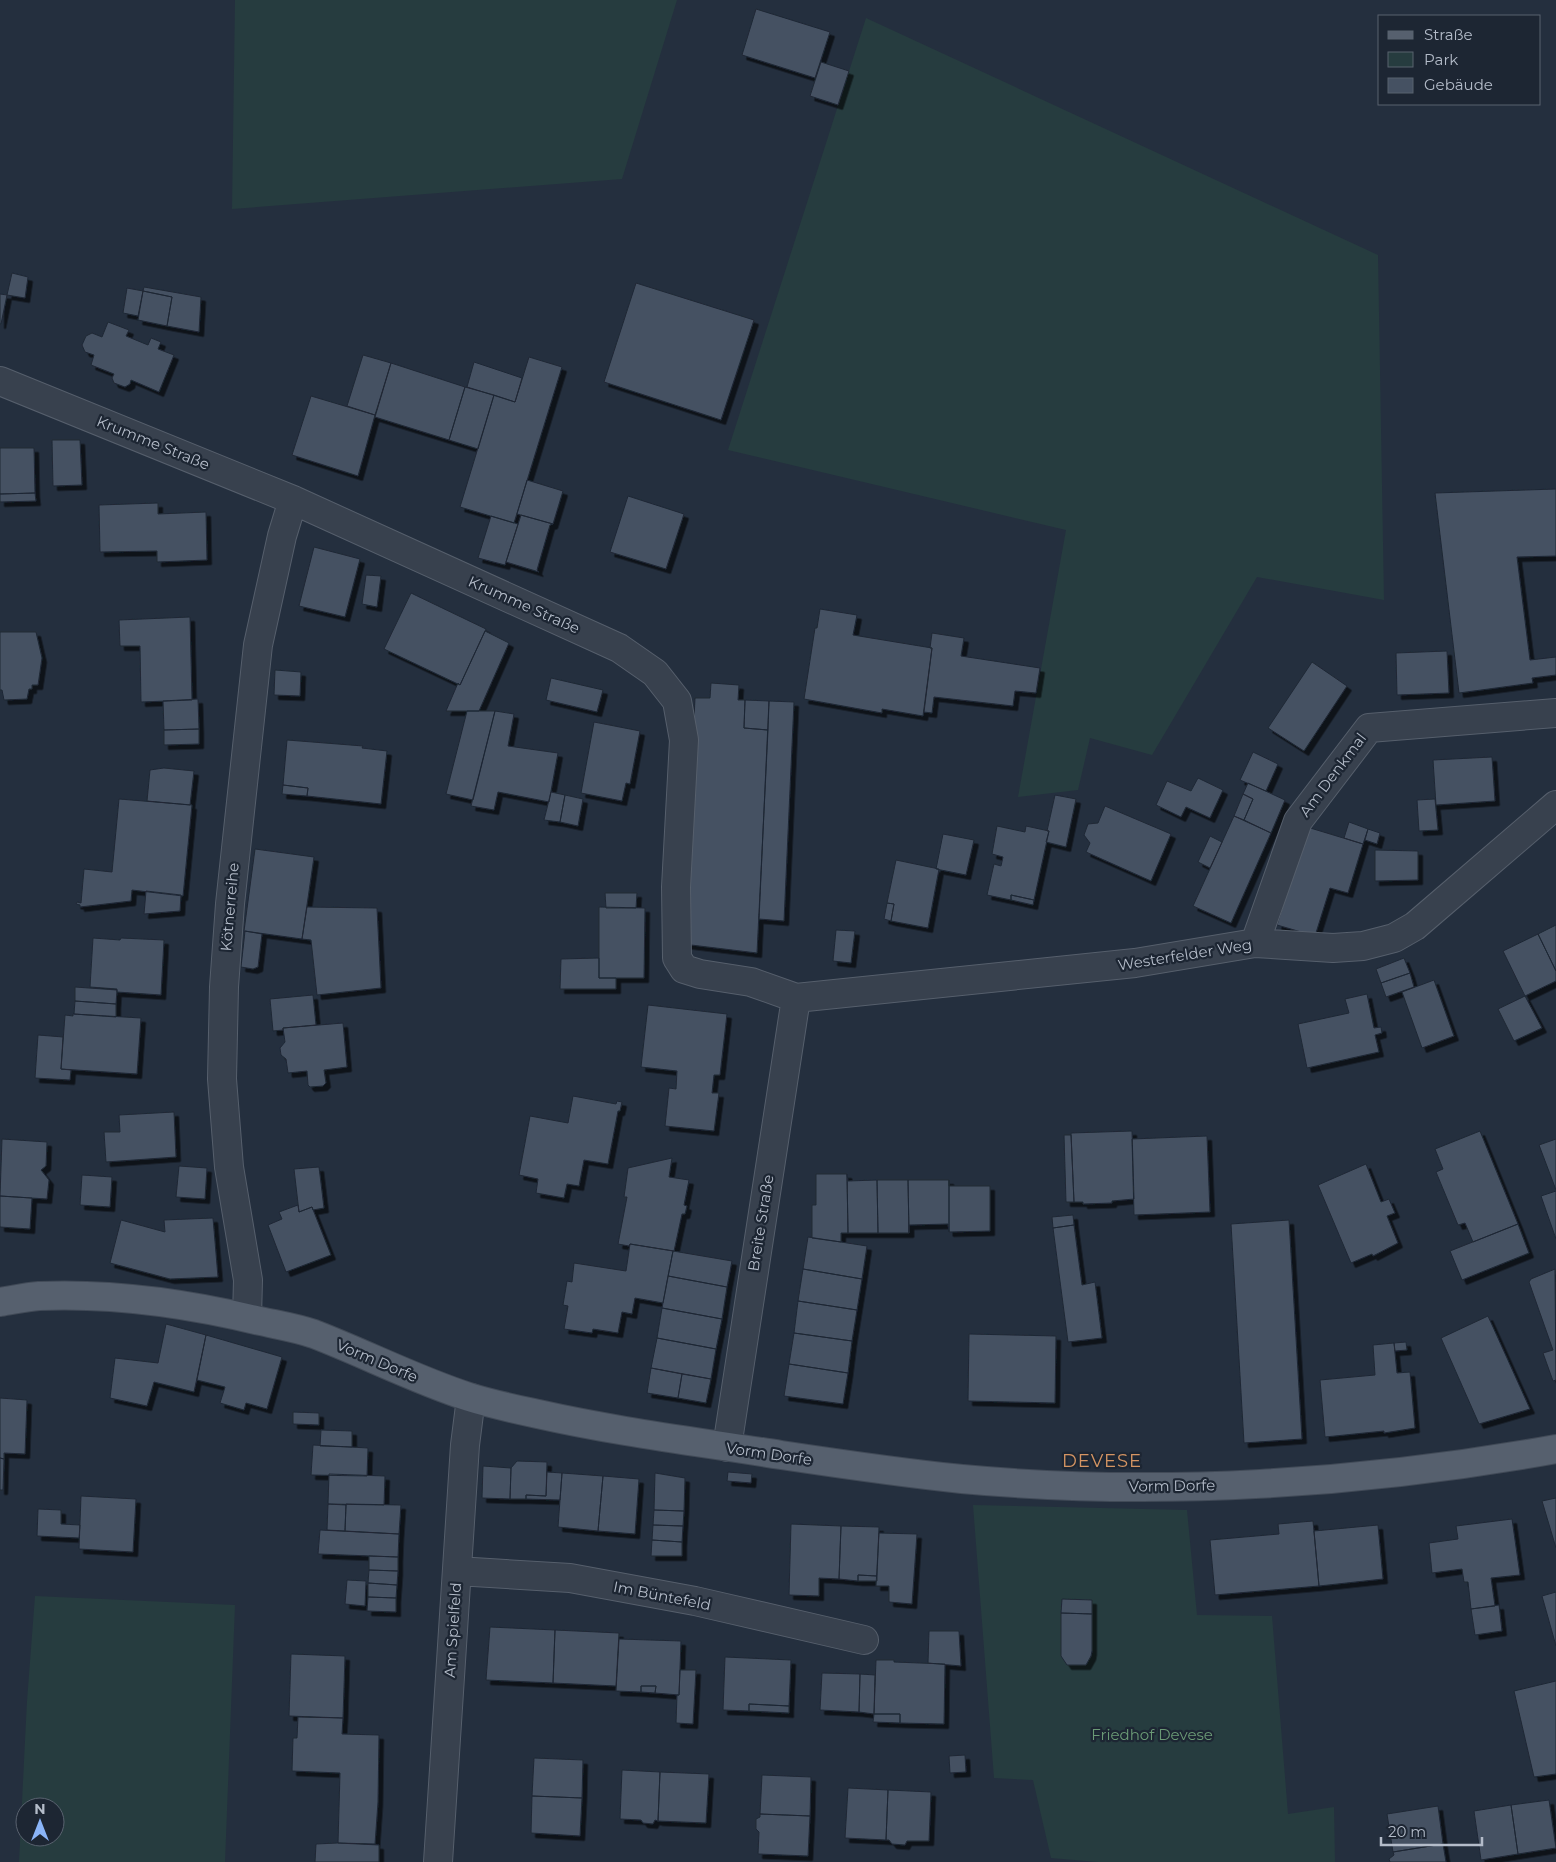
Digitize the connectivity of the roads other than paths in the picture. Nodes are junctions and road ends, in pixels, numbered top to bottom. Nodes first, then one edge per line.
1 (0, 381) edge
2 (293, 500) junction
3 (1556, 713) edge
4 (1556, 805) edge
5 (1255, 943) junction
6 (796, 998) junction
7 (0, 1302) edge
8 (247, 1318) junction
9 (471, 1398) junction
10 (726, 1447) junction
11 (1556, 1449) edge
12 (457, 1571) junction
13 (864, 1640) dead end
14 (438, 1862) edge

1 - 2 street, Krumme Straße
2 - 6 street, Krumme Straße
2 - 8 street, Kötnerreihe
3 - 5 street, Am Denkmal
4 - 5 street, Westerfelder Weg
5 - 6 street, Westerfelder Weg
6 - 10 street, Breite Straße
7 - 8 main road, Vorm Dorfe
8 - 9 main road, Vorm Dorfe
9 - 10 main road, Vorm Dorfe
9 - 12 street, Am Spielfeld
10 - 11 main road, Vorm Dorfe
12 - 13 street, Im Büntefeld
12 - 14 street, Am Spielfeld

